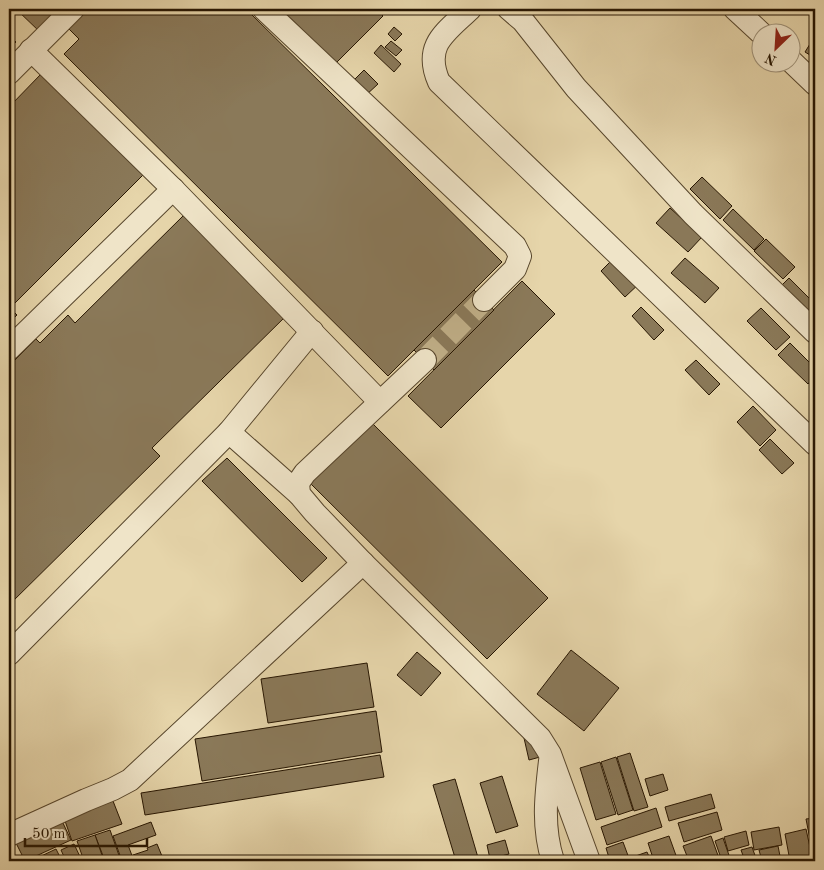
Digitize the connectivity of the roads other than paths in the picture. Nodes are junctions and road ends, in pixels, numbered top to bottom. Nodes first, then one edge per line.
1 (73, 9) edge
2 (264, 9) edge
3 (470, 9) edge
4 (509, 9) edge
5 (735, 9) edge
6 (752, 25) edge
7 (31, 50) junction
8 (9, 72) edge
9 (802, 72) edge
10 (815, 84) edge
11 (173, 189) junction
12 (484, 300) tunnel mouth
13 (312, 331) junction
14 (815, 332) edge
15 (9, 349) edge
16 (425, 360) tunnel mouth
17 (380, 402) junction
18 (229, 432) junction
19 (815, 444) edge
20 (298, 494) junction
21 (363, 563) junction
22 (9, 654) edge
23 (550, 754) junction
24 (9, 835) edge
25 (553, 861) edge
26 (589, 861) edge

1 - 7 lane
2 - 12 lane
3 - 19 lane
4 - 14 lane
5 - 6 lane
7 - 8 lane
7 - 11 lane
9 - 10 lane
11 - 13 lane
11 - 15 lane
13 - 17 lane
13 - 18 lane
16 - 17 lane
17 - 20 lane
18 - 20 lane
18 - 22 lane
20 - 21 lane
21 - 23 lane
21 - 24 lane
23 - 25 lane
23 - 26 lane

